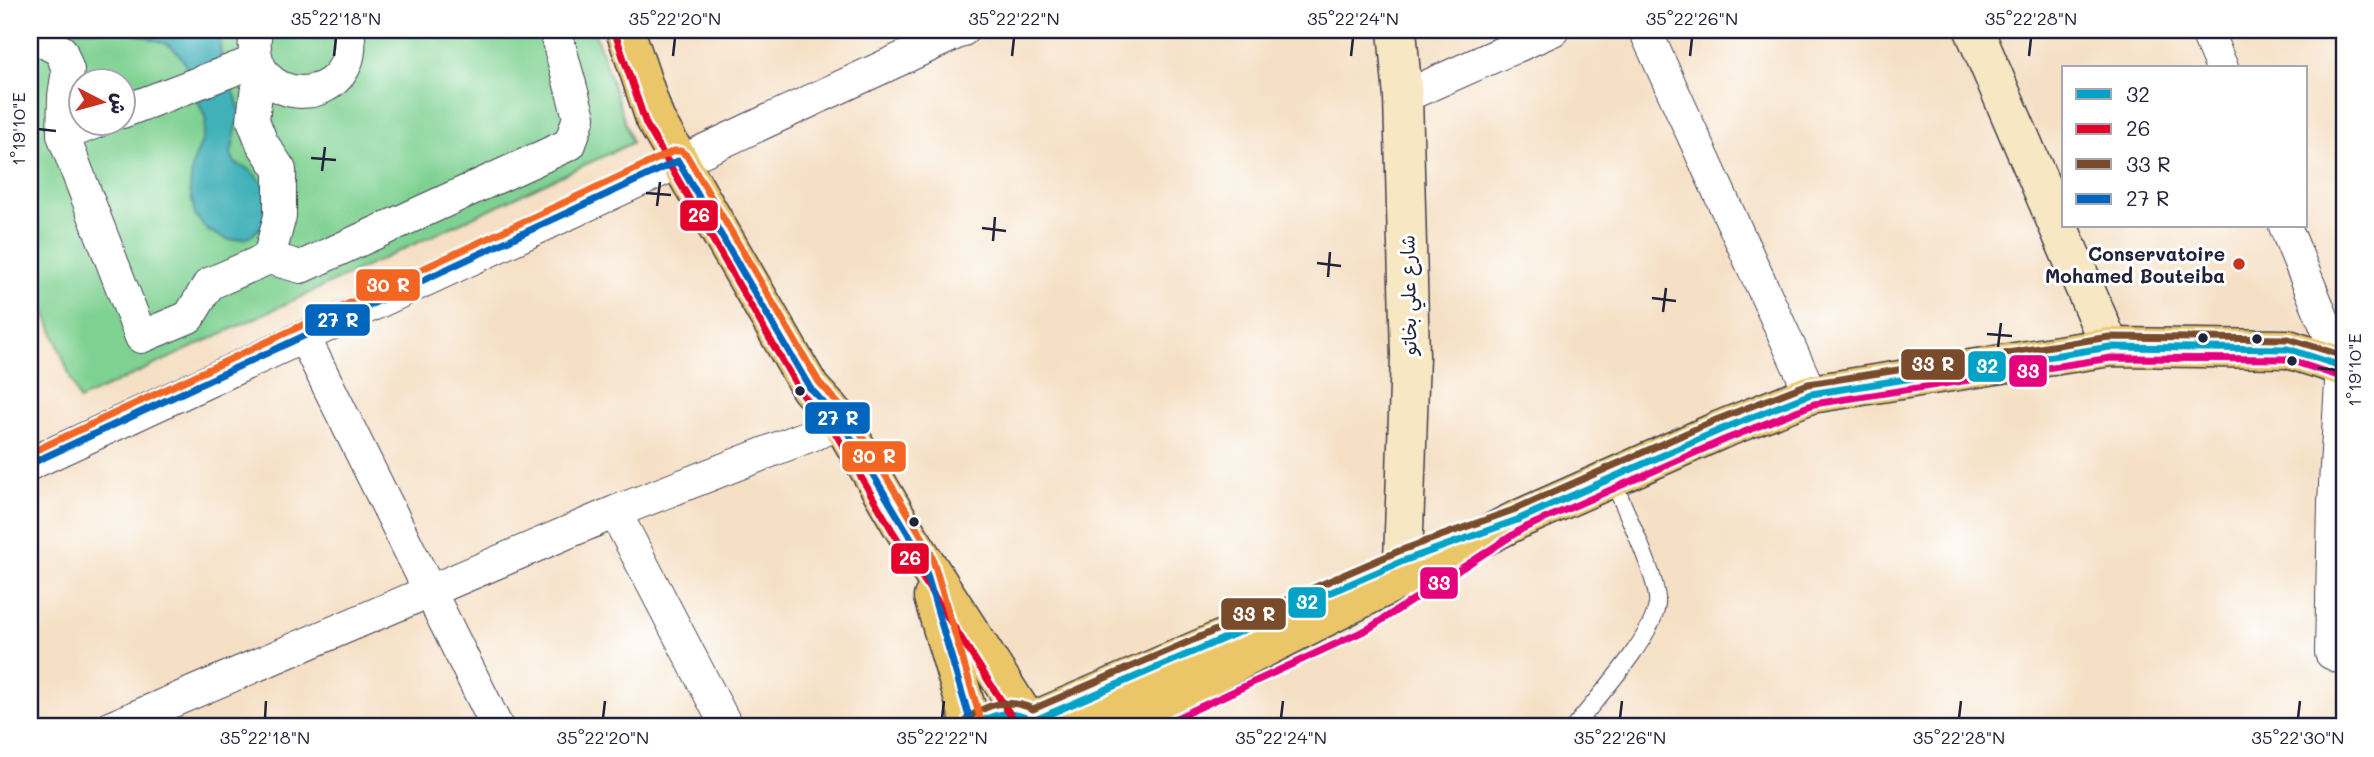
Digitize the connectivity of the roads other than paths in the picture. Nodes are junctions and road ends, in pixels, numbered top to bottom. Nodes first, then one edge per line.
1 (256, 30) edge
2 (348, 30) edge
3 (555, 30) edge
4 (625, 30) edge
5 (963, 30) edge
6 (1397, 30) edge
7 (1553, 30) edge
8 (1645, 30) edge
9 (1974, 30) edge
10 (2206, 30) edge
11 (30, 34) edge
12 (2221, 66) edge
13 (253, 68) junction
14 (1403, 97) junction
15 (136, 107) edge
16 (66, 134) edge
17 (63, 135) junction
18 (678, 161) junction
19 (2286, 228) edge
20 (269, 258) junction
21 (304, 337) junction
22 (2110, 347) junction
23 (2343, 366) edge
24 (1811, 394) junction
25 (842, 423) junction
26 (30, 464) edge
27 (1612, 478) junction
28 (615, 513) junction
29 (1517, 520) junction
30 (921, 555) junction
31 (1403, 561) junction
32 (429, 590) junction
33 (2344, 659) edge
34 (1032, 722) edge
35 (1122, 726) edge
36 (112, 727) edge
37 (497, 727) edge
38 (727, 727) edge
39 (973, 727) edge
40 (1574, 727) edge

1 - 13 street
2 - 13 street
3 - 20 street
4 - 18 main road
5 - 18 street
6 - 14 street, شارع علي بخاتو
7 - 14 street
8 - 24 street
9 - 22 street
10 - 12 street
11 - 17 street
13 - 15 street
13 - 20 street
14 - 31 street, شارع علي بخاتو
16 - 17 street
17 - 20 street
18 - 21 street
18 - 25 main road
19 - 23 street
21 - 26 street
21 - 32 street
22 - 23 main road
22 - 24 main road
23 - 33 street
24 - 27 main road
25 - 28 street
25 - 30 main road
27 - 29 main road
27 - 40 lane
28 - 32 street
28 - 38 street
29 - 31 main road
29 - 35 main road
30 - 34 main road
30 - 39 main road
31 - 34 main road
32 - 36 street
32 - 37 street
34 - 39 main road

